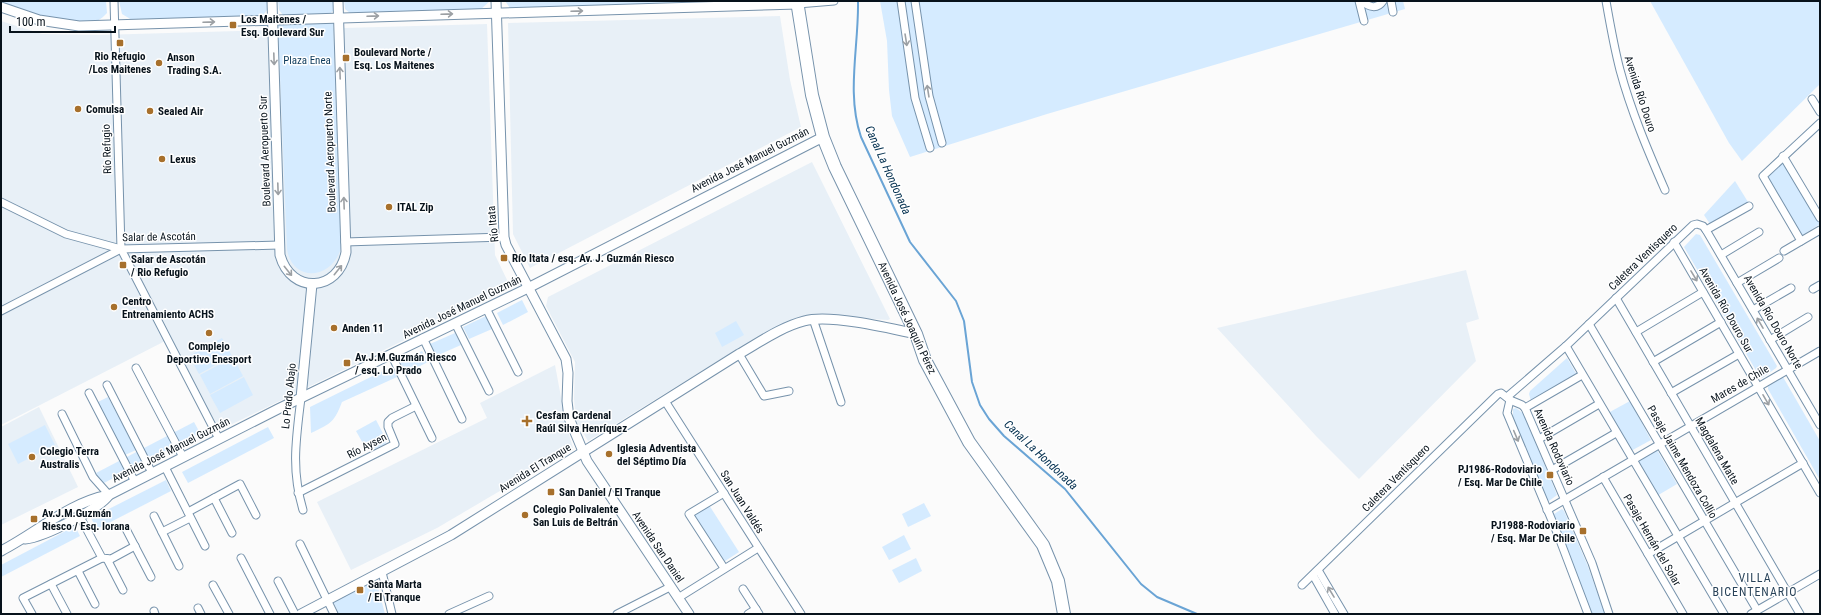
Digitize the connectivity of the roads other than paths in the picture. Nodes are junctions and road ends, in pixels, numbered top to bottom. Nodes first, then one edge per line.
1 (114, 1) edge
2 (272, 1) edge
3 (338, 1) edge
4 (496, 1) edge
5 (834, 1) edge
6 (901, 1) edge
7 (915, 1) edge
8 (1360, 1) edge
9 (1383, 1) edge
10 (1391, 1) edge
11 (1606, 1) edge
12 (797, 2) edge
13 (1, 8) edge
14 (1393, 12) dead end
15 (497, 13) junction
16 (338, 17) junction
17 (273, 20) junction
18 (1364, 21) dead end
19 (114, 25) junction
20 (1812, 99) dead end
21 (1820, 112) edge
22 (1820, 123) edge
23 (937, 129) junction
24 (924, 131) junction
25 (823, 136) junction
26 (942, 143) dead end
27 (930, 148) dead end
28 (1783, 156) junction
29 (1665, 190) dead end
30 (1, 202) edge
31 (1748, 206) dead end
32 (1820, 218) edge
33 (1706, 230) junction
34 (1820, 230) edge
35 (1758, 232) dead end
36 (504, 237) junction
37 (1801, 241) junction
38 (345, 242) junction
39 (1674, 242) junction
40 (101, 244) junction
41 (280, 245) junction
42 (121, 249) junction
43 (1784, 250) dead end
44 (1721, 255) junction
45 (1778, 258) dead end
46 (100, 260) junction
47 (1737, 283) junction
48 (312, 284) junction
49 (1820, 285) edge
50 (528, 288) junction
51 (1791, 288) dead end
52 (1813, 289) dead end
53 (1703, 292) junction
54 (1616, 298) junction
55 (486, 308) junction
56 (1753, 310) junction
57 (1, 311) edge
58 (1808, 317) dead end
59 (813, 319) junction
60 (1721, 322) junction
61 (455, 323) junction
62 (1589, 324) junction
63 (1636, 332) junction
64 (916, 334) junction
65 (423, 338) junction
66 (1770, 340) junction
67 (1566, 346) junction
68 (1820, 350) edge
69 (391, 354) junction
70 (739, 354) junction
71 (1739, 354) junction
72 (1654, 362) junction
73 (136, 368) dead end
74 (1787, 369) junction
75 (518, 372) dead end
76 (1582, 375) junction
77 (107, 385) dead end
78 (1758, 386) junction
79 (489, 390) dead end
80 (789, 391) dead end
81 (89, 393) dead end
82 (1671, 393) junction
83 (301, 398) junction
84 (1509, 398) junction
85 (665, 401) junction
86 (841, 402) dead end
87 (1599, 404) junction
88 (416, 406) junction
89 (1525, 408) junction
90 (62, 414) dead end
91 (1818, 417) edge
92 (462, 420) dead end
93 (1820, 425) edge
94 (1690, 426) junction
95 (1616, 433) junction
96 (432, 438) dead end
97 (219, 439) junction
98 (1539, 439) junction
99 (1659, 444) junction
100 (583, 452) junction
101 (183, 457) junction
102 (1632, 459) junction
103 (1803, 463) junction
104 (165, 467) junction
105 (1552, 470) junction
106 (152, 473) junction
107 (1603, 477) junction
108 (134, 482) junction
109 (1820, 492) edge
110 (298, 493) junction
111 (724, 493) junction
112 (109, 495) junction
113 (214, 498) junction
114 (1565, 500) junction
115 (1735, 502) junction
116 (303, 510) dead end
117 (1547, 510) junction
118 (78, 512) junction
119 (189, 515) junction
120 (256, 515) dead end
121 (154, 516) dead end
122 (1704, 520) junction
123 (126, 529) dead end
124 (162, 532) junction
125 (232, 533) dead end
126 (1677, 536) junction
127 (300, 544) dead end
128 (135, 546) junction
129 (205, 546) dead end
130 (758, 548) junction
131 (1, 551) edge
132 (1648, 554) junction
133 (241, 558) dead end
134 (104, 559) junction
135 (179, 566) dead end
136 (724, 568) junction
137 (78, 571) junction
138 (382, 572) junction
139 (1316, 573) junction
140 (1820, 574) edge
141 (151, 577) dead end
142 (278, 581) dead end
143 (51, 584) junction
144 (213, 585) dead end
145 (670, 586) junction
146 (1302, 586) dead end
147 (743, 589) dead end
148 (123, 590) dead end
149 (1788, 593) junction
150 (489, 596) dead end
151 (678, 598) junction
152 (328, 600) junction
153 (95, 604) dead end
154 (757, 612) edge
155 (1754, 612) edge
156 (32, 614) edge
157 (67, 614) edge
158 (229, 614) edge
159 (270, 614) edge
160 (296, 614) edge
161 (300, 614) edge
162 (334, 614) edge
163 (392, 614) edge
164 (449, 614) edge
165 (617, 614) edge
166 (689, 614) edge
167 (748, 614) edge
168 (800, 614) edge
169 (1064, 614) edge
170 (1336, 614) edge
171 (1344, 614) edge
172 (1588, 614) edge
173 (1609, 614) edge
174 (1683, 614) edge
175 (1724, 614) edge
176 (1800, 614) edge

1 - 19 street, Río Refugio
2 - 17 street, Boulevard Aeropuerto Sur
3 - 16 street, Boulevard Aeropuerto Norte
4 - 15 street, Río Itata
5 - 12 street
6 -> 24 street
23 -> 7 street
8 - 9 street
8 - 18 street
10 - 14 street
11 - 29 street, Avenida Río Douro
15 -> 12 street
12 - 25 main road, Avenida José Joaquín Pérez
13 - 19 street
16 -> 15 street
15 - 36 street, Río Itata
16 - 17 street
38 -> 16 street, Boulevard Aeropuerto Norte
19 -> 17 street
17 -> 41 street, Boulevard Aeropuerto Sur
19 - 42 street, Río Refugio
20 - 21 street
22 - 28 street
23 - 24 street
23 - 26 street
24 - 27 street
25 - 50 street, Avenida José Manuel Guzmán
25 - 64 main road, Avenida José Joaquín Pérez
28 - 32 street
28 - 37 street
30 - 40 street, Salar de Ascotán
31 - 33 street
33 - 39 street, Caletera Ventisquero
33 - 44 street, Avenida Río Douro Norte
34 - 37 street
35 - 44 street
36 - 38 street
36 - 50 street, Río Itata
37 - 43 street
48 -> 38 street, Boulevard Aeropuerto Norte
39 -> 53 street, Avenida Río Douro Sur
39 - 54 street, Caletera Ventisquero
40 - 42 street, Salar de Ascotán
40 - 46 street
41 - 42 street, Salar de Ascotán
41 -> 48 street, Boulevard Aeropuerto Sur
42 - 46 street
42 - 97 street
44 - 47 street, Avenida Río Douro Norte
45 - 47 street
46 - 57 street
47 - 56 street, Avenida Río Douro Norte
48 - 83 street, Lo Prado Abajo
49 - 52 street
50 - 55 street, Avenida José Manuel Guzmán
50 - 100 street, Río Itata
51 - 56 street
53 - 60 street, Avenida Río Douro Sur
53 - 63 street
54 - 62 street, Caletera Ventisquero
54 - 63 street, Magdalena Matte
55 - 61 street, Avenida José Manuel Guzmán
55 - 75 street
66 -> 56 street, Avenida Río Douro Norte
58 - 66 street
59 - 64 street, Avenida El Tranque
59 - 70 street, Avenida El Tranque
59 - 86 street
60 - 71 street, Avenida Río Douro Sur
60 - 72 street
61 - 65 street, Avenida José Manuel Guzmán
61 - 79 street
62 - 67 street, Caletera Ventisquero
62 - 99 street, Pasaje Jaime Mendoza Collio
63 - 72 street, Magdalena Matte
64 - 169 main road, Avenida José Joaquín Pérez
65 - 69 street, Avenida José Manuel Guzmán
65 - 92 street
66 - 74 street, Avenida Río Douro Norte
67 - 76 street
67 - 84 street, Caletera Ventisquero
68 - 74 street, Mares de Chile
69 - 83 street, Avenida José Manuel Guzmán
69 - 88 street
70 - 80 street
70 - 85 street, Avenida El Tranque
71 - 78 street, Avenida Río Douro Sur
71 - 82 street
72 - 82 street, Magdalena Matte
73 - 101 street
74 - 78 street, Mares de Chile
74 - 91 street, Avenida Río Douro Norte
76 - 87 street
76 - 89 street
77 - 106 street
78 - 94 street, Mares de Chile
78 -> 103 street, Avenida Río Douro Sur
81 - 108 street
82 - 94 street, Magdalena Matte
83 - 97 street, Avenida José Manuel Guzmán
83 - 110 street, Lo Prado Abajo
84 - 89 street, Avenida Rodoviario
84 -> 117 street
84 - 139 street, Caletera Ventisquero
85 - 100 street, Avenida El Tranque
85 - 111 street, San Juan Valdés
87 - 95 street
87 - 98 street
88 - 96 street
88 - 110 street, Río Aysen
89 - 98 street, Avenida Rodoviario
90 - 112 street
91 - 93 street, Avenida Río Douro Norte
94 - 99 street, Mares de Chile
94 - 115 street, Magdalena Matte
95 - 102 street
95 - 105 street
97 - 101 street, Avenida José Manuel Guzmán
98 - 105 street, Avenida Rodoviario
99 - 102 street, Mares de Chile
99 - 122 street, Pasaje Jaime Mendoza Collio
100 - 138 street, Avenida El Tranque
100 - 145 street, Avenida San Daniel
101 - 104 street, Avenida José Manuel Guzmán
102 - 107 street, Mares de Chile
102 - 126 street
103 - 109 street, Avenida Río Douro Sur
103 - 115 street
104 - 106 street, Avenida José Manuel Guzmán
104 - 119 street
105 - 114 street, Avenida Rodoviario
106 - 108 street, Avenida José Manuel Guzmán
107 - 114 street, Mares de Chile
107 - 132 street, Pasaje Hernán del Solar
108 - 112 street, Avenida José Manuel Guzmán
110 - 116 street, Lo Prado Abajo
111 - 130 street, San Juan Valdés
111 - 136 street
112 - 118 street, Avenida José Manuel Guzmán
113 - 119 street
113 - 120 street
113 - 125 street
114 - 117 street, Mares de Chile
114 - 173 street, Avenida Rodoviario
115 - 122 street
115 - 149 street, Magdalena Matte
117 - 172 street
118 - 131 street, Avenida José Manuel Guzmán
118 - 134 street
119 - 124 street
119 - 129 street
121 - 124 street
122 - 126 street
122 - 155 street, Pasaje Jaime Mendoza Collio
123 - 128 street
124 - 135 street
126 - 132 street
126 - 175 street
127 - 152 street
128 - 134 street
128 - 141 street
130 - 136 street
130 - 168 street, San Juan Valdés
132 - 174 street, Pasaje Hernán del Solar
133 - 159 street
134 - 137 street
134 - 148 street
136 - 151 street
137 - 143 street
137 - 153 street
138 - 152 street, Avenida El Tranque
138 - 163 street
139 - 146 street, Caletera Ventisquero
139 - 170 street
171 -> 139 street
140 - 149 street
142 - 160 street
143 - 156 street
143 - 157 street
144 - 158 street
145 - 151 street, Avenida San Daniel
145 - 165 street
147 - 154 street
149 - 155 street
149 - 176 street, Magdalena Matte
150 - 164 street
151 - 166 street, Avenida San Daniel
152 - 161 street, Avenida El Tranque
152 - 162 street
154 - 167 street

